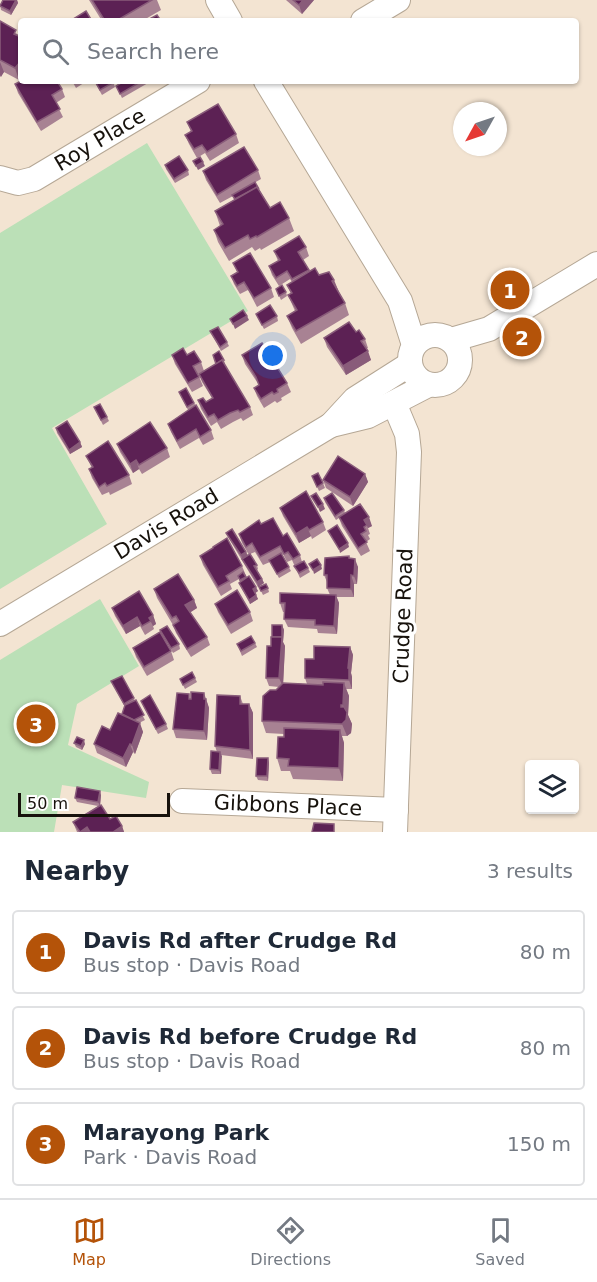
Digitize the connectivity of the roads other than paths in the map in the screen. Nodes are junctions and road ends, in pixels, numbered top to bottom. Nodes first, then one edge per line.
1 (218, 0) edge
2 (398, 0) edge
3 (228, 18) edge
4 (368, 18) edge
5 (193, 84) edge
6 (268, 84) edge
7 (0, 178) edge
8 (597, 264) edge
9 (489, 329) junction
10 (427, 346) junction
11 (460, 364) junction
12 (428, 385) junction
13 (394, 403) junction
14 (331, 425) junction
15 (0, 624) edge
16 (182, 801) dead end
17 (395, 821) edge

1 - 3 street
2 - 4 street
5 - 7 street, Roy Place
6 - 10 street
8 - 9 street, Davis Road
9 - 10 street, Davis Road
9 - 11 street, Davis Road
10 - 11 street
10 - 12 street
10 - 14 street, Davis Road
11 - 12 street, Davis Road
12 - 13 street, Davis Road
13 - 14 street, Davis Road
13 - 17 street, Crudge Road
14 - 15 street, Davis Road
16 - 17 street, Gibbons Place

